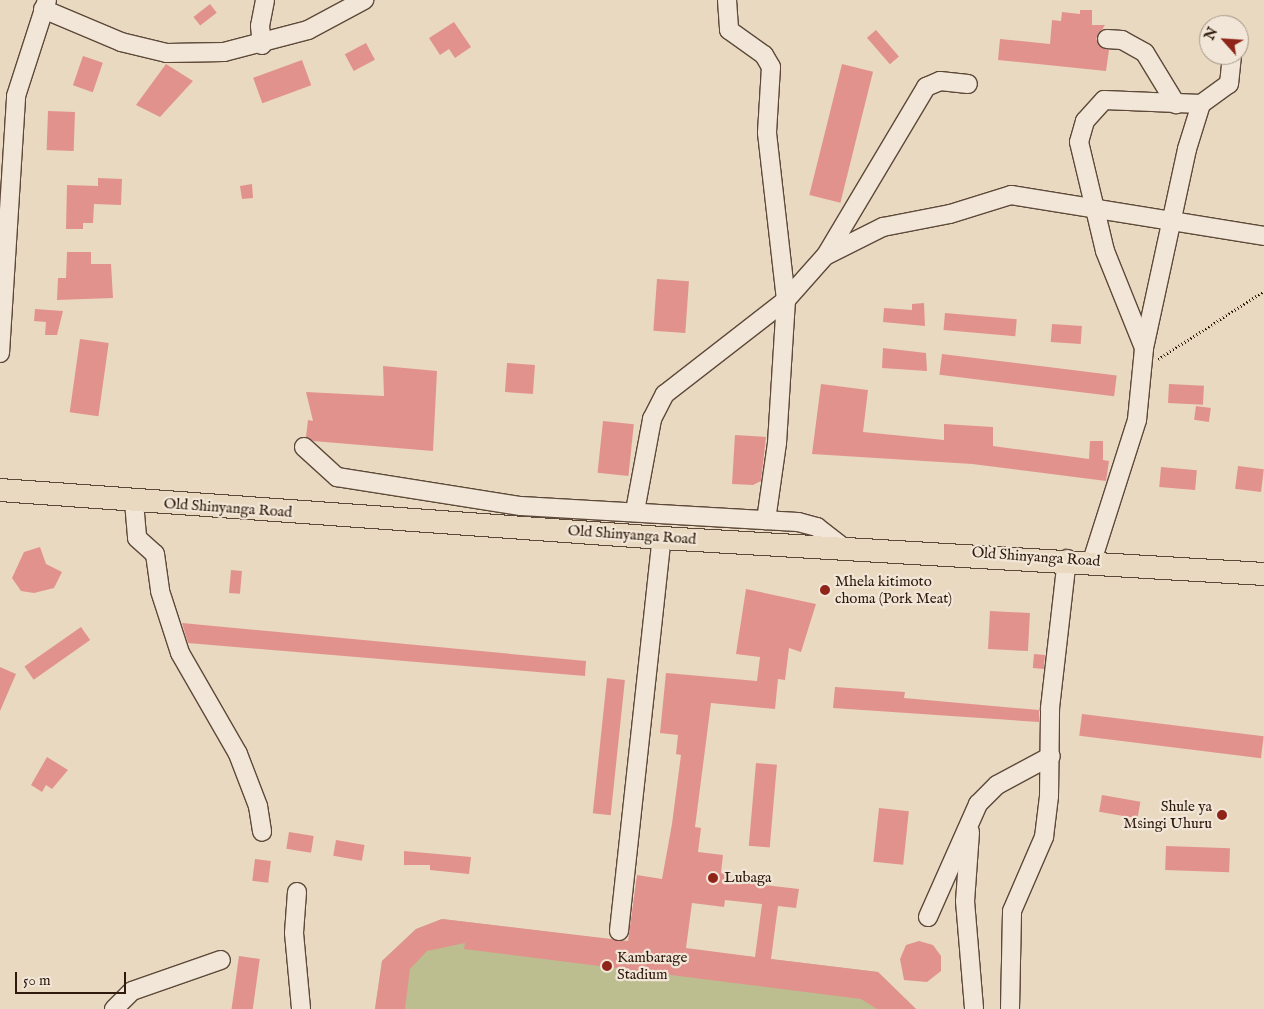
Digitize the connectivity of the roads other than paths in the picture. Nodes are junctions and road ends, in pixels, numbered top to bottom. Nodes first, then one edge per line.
1 (265, 0) edge
2 (364, 0) edge
3 (727, 0) edge
4 (45, 4) edge
5 (1107, 39) dead end
6 (262, 45) junction
7 (1231, 65) edge
8 (968, 84) dead end
9 (1176, 104) junction
10 (1201, 104) junction
11 (1095, 210) junction
12 (1169, 222) junction
13 (1264, 236) edge
14 (826, 255) junction
15 (786, 300) junction
16 (1144, 348) junction
17 (0, 353) edge
18 (304, 447) dead end
19 (0, 490) edge
20 (134, 502) junction
21 (635, 510) junction
22 (766, 520) junction
23 (662, 538) junction
24 (840, 545) junction
25 (1066, 559) junction
26 (1092, 560) junction
27 (1264, 574) edge
28 (1051, 756) junction
29 (970, 824) junction
30 (262, 832) dead end
31 (297, 892) dead end
32 (928, 916) dead end
33 (619, 931) dead end
34 (221, 960) dead end
35 (114, 1009) edge
36 (301, 1009) edge
37 (974, 1009) edge
38 (1010, 1009) edge

1 - 6 street
2 - 6 street
3 - 15 street
4 - 6 street
4 - 17 street
5 - 9 street
7 - 10 street
8 - 14 street
9 - 10 street
9 - 11 street
10 - 12 street
11 - 12 street
11 - 14 street
11 - 16 street
12 - 13 street
12 - 16 street
14 - 15 street
15 - 21 street
15 - 22 street
16 - 26 street
18 - 21 street
19 - 20 main road, Old Shinyanga Road
20 - 23 main road, Old Shinyanga Road
20 - 30 street
21 - 22 street
22 - 24 street
23 - 24 main road, Old Shinyanga Road
23 - 33 street
24 - 25 main road, Old Shinyanga Road
25 - 26 main road, Old Shinyanga Road
25 - 28 street
26 - 27 main road, Old Shinyanga Road
28 - 29 street
28 - 38 street
29 - 32 street
29 - 37 street
31 - 36 street
34 - 35 street

